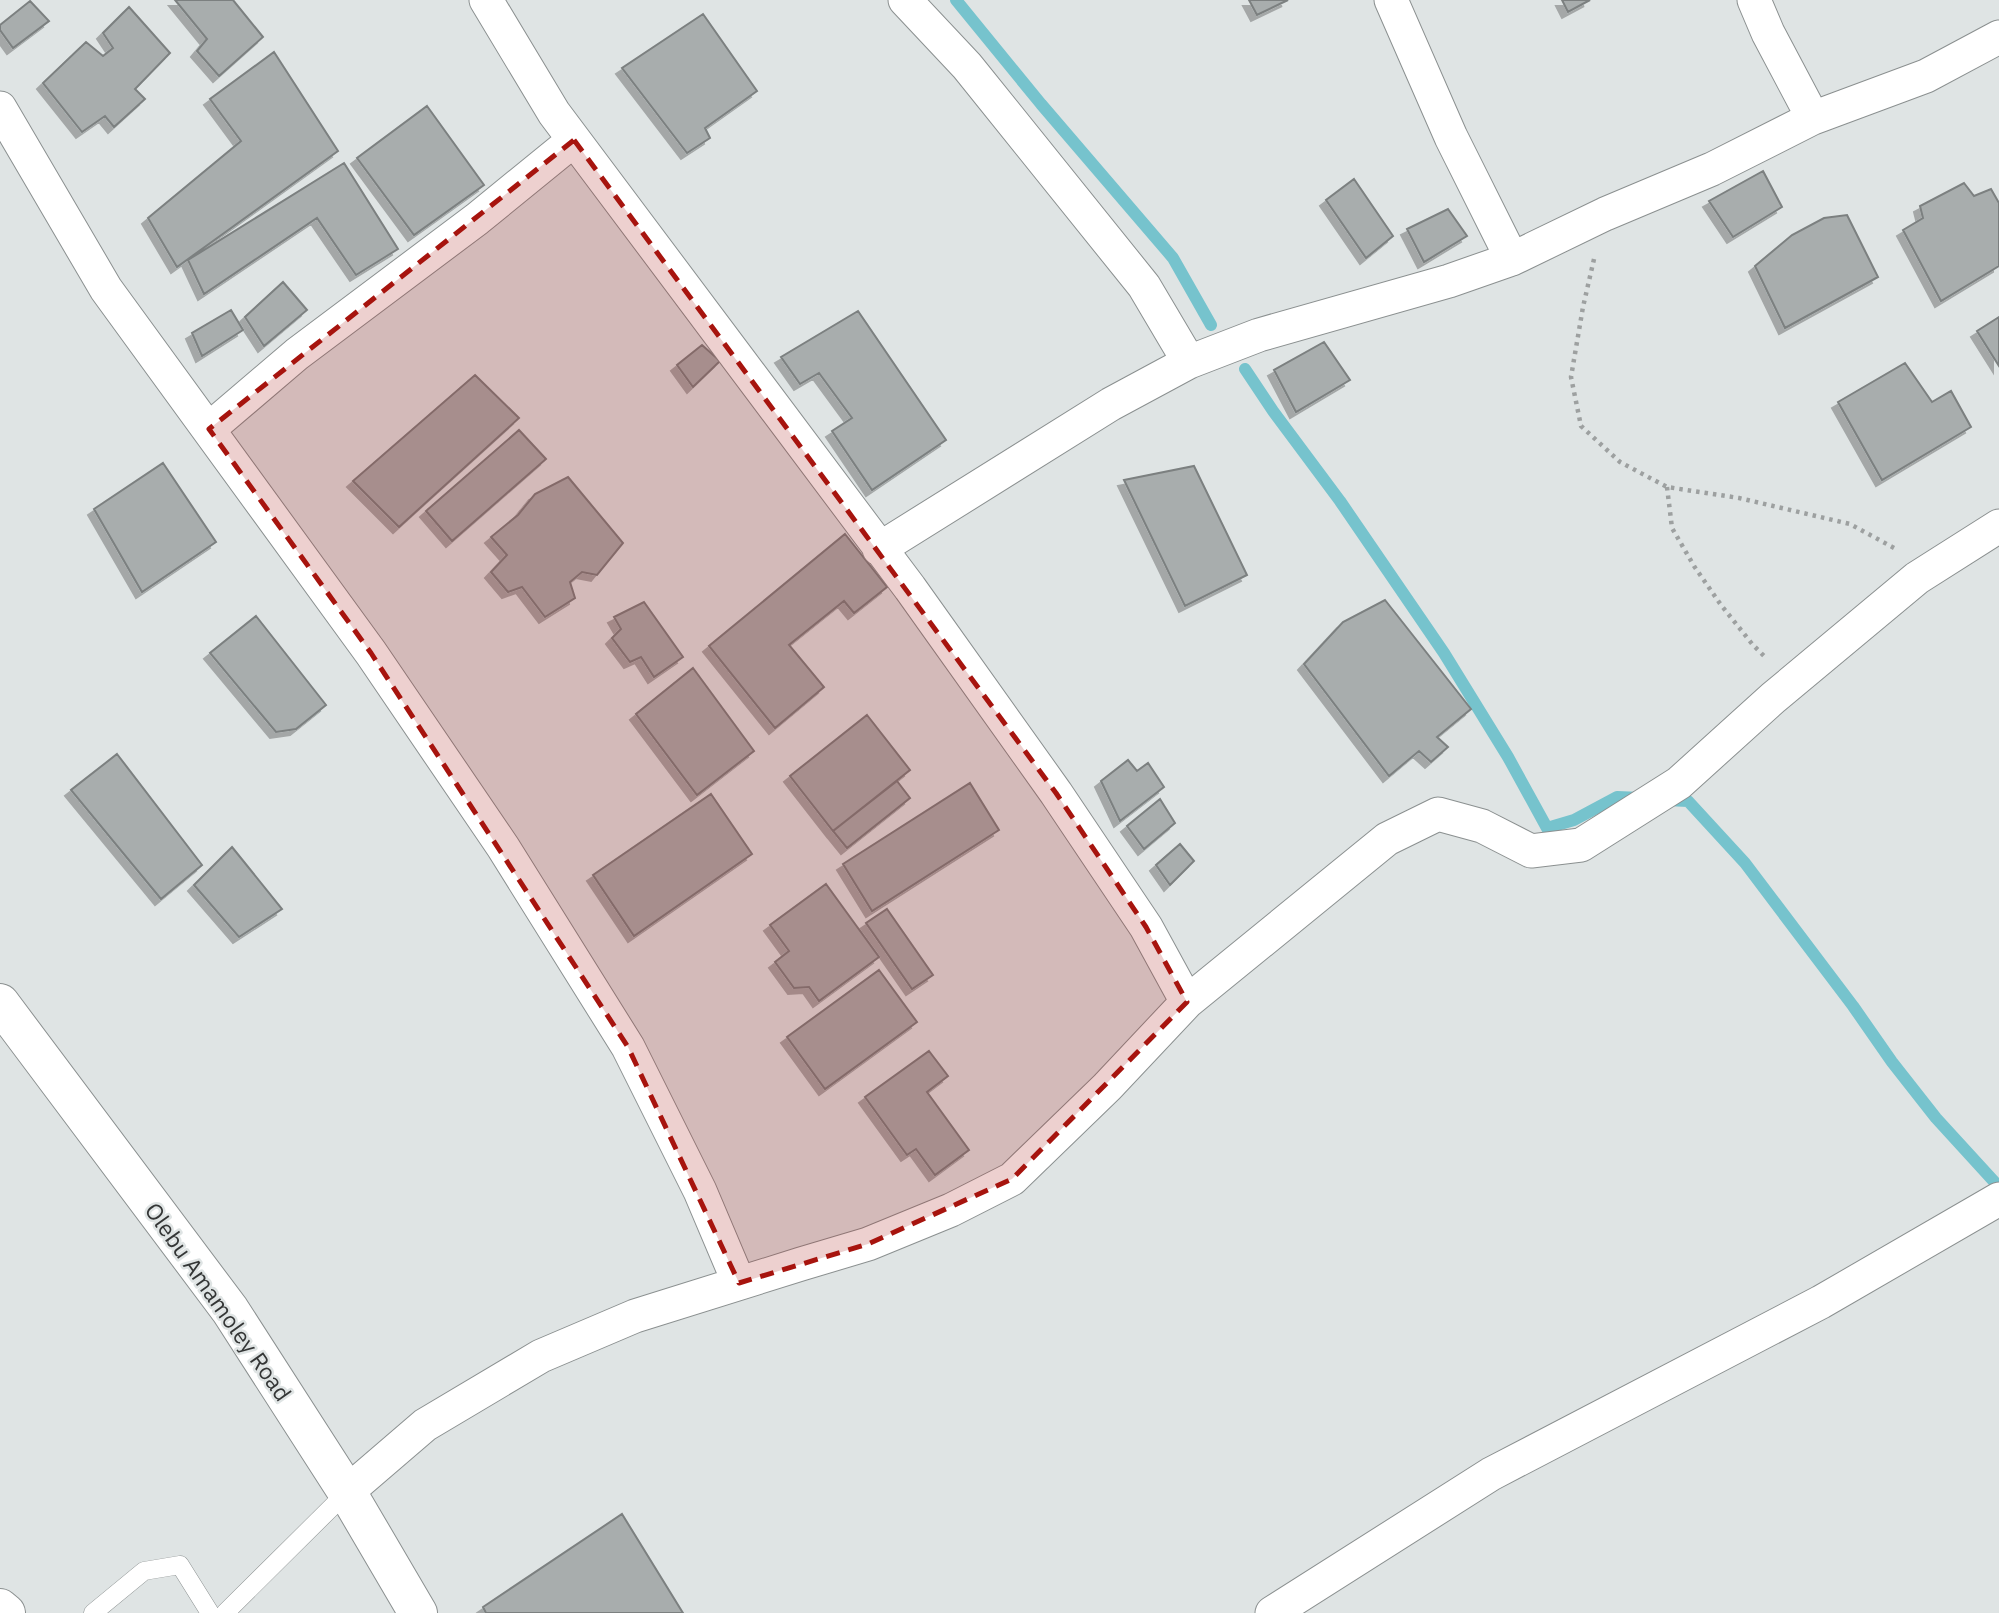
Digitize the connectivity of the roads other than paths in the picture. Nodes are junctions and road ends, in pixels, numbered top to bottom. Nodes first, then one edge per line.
1 (486, 0) edge
2 (905, 0) edge
3 (1391, 0) edge
4 (1754, 0) edge
5 (1999, 37) edge
6 (0, 108) edge
7 (1812, 118) junction
8 (574, 140) junction
9 (1512, 259) junction
10 (1189, 362) junction
11 (209, 429) junction
12 (1999, 526) edge
13 (879, 549) junction
14 (1187, 1002) junction
15 (0, 1003) edge
16 (1991, 1203) edge
17 (738, 1283) junction
18 (347, 1492) junction
19 (0, 1608) edge
20 (6, 1613) edge
21 (93, 1613) edge
22 (210, 1613) edge
23 (225, 1613) edge
24 (418, 1613) edge
25 (1272, 1613) edge

1 - 8 street
2 - 10 street
3 - 9 street
4 - 7 street
5 - 7 street
6 - 11 street
7 - 9 street
8 - 11 street
8 - 13 street
9 - 10 street
10 - 13 street
11 - 17 street
12 - 14 street
13 - 14 street
14 - 17 street
15 - 18 street, Olebu Amamoley Road
16 - 25 street
17 - 18 street
18 - 23 lane
18 - 24 street, Olebu Amamoley Road
19 - 20 street
21 - 22 lane

